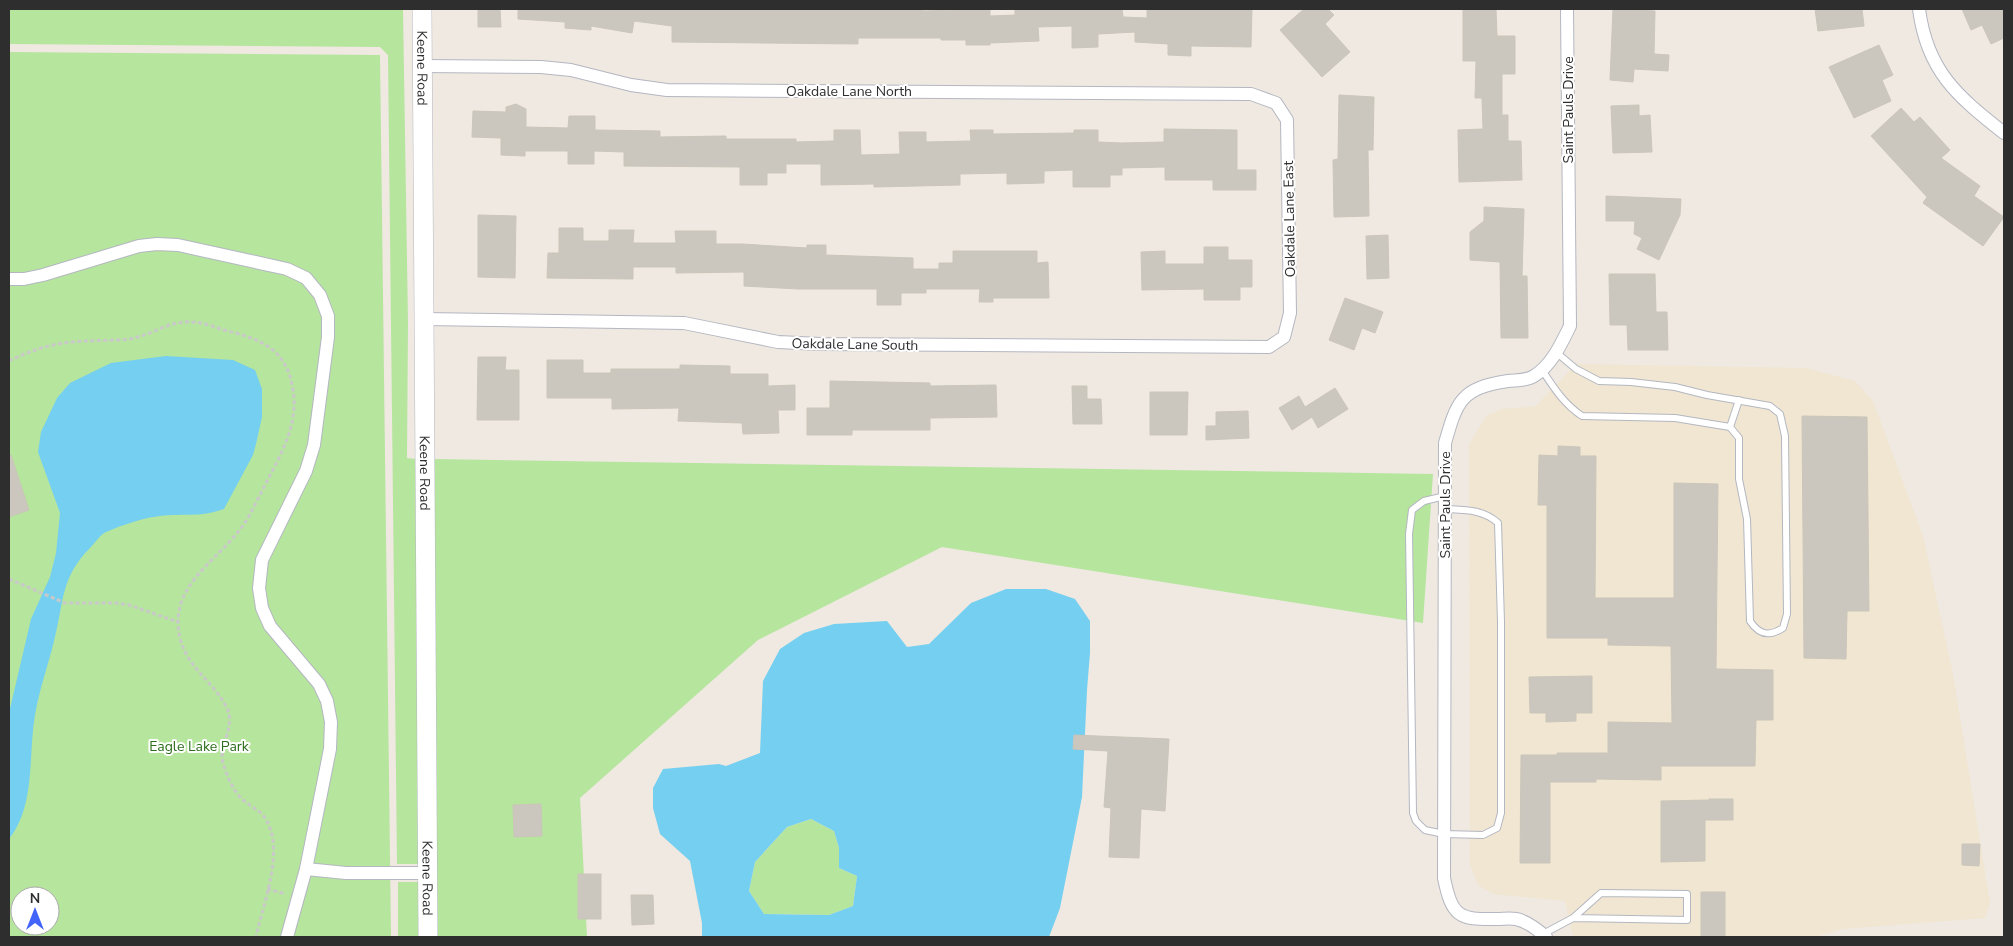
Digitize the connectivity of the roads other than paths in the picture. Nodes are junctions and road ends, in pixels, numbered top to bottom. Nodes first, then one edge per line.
1 (422, 9) edge
2 (1567, 9) edge
3 (1919, 9) edge
4 (422, 66) junction
5 (1276, 103) joint
6 (2004, 133) edge
7 (9, 279) edge
8 (424, 319) junction
9 (1284, 337) joint
10 (1557, 353) junction
11 (1542, 370) junction
12 (1739, 400) junction
13 (1730, 427) junction
14 (1445, 502) junction
15 (1444, 834) junction
16 (306, 869) junction
17 (428, 873) junction
18 (1573, 918) junction
19 (1545, 936) edge
20 (287, 937) edge
21 (428, 937) edge

1 - 4 main road, Keene Road
2 - 10 street, Saint Pauls Drive
3 - 6 street
4 - 5 street, Oakdale Lane North
4 - 8 main road, Keene Road
5 - 9 street, Oakdale Lane East
7 - 16 street
8 - 9 street, Oakdale Lane South
8 - 17 main road, Keene Road
10 - 11 street, Saint Pauls Drive
10 - 12 lane
11 - 13 lane
11 - 14 street, Saint Pauls Drive
12 - 13 lane
12 - 13 lane
14 - 15 street, Saint Pauls Drive
14 - 15 lane
14 - 15 lane
15 - 19 street, Saint Pauls Drive
16 - 17 street
16 - 20 street
17 - 21 main road, Keene Road
18 - 18 lane
18 - 19 lane

